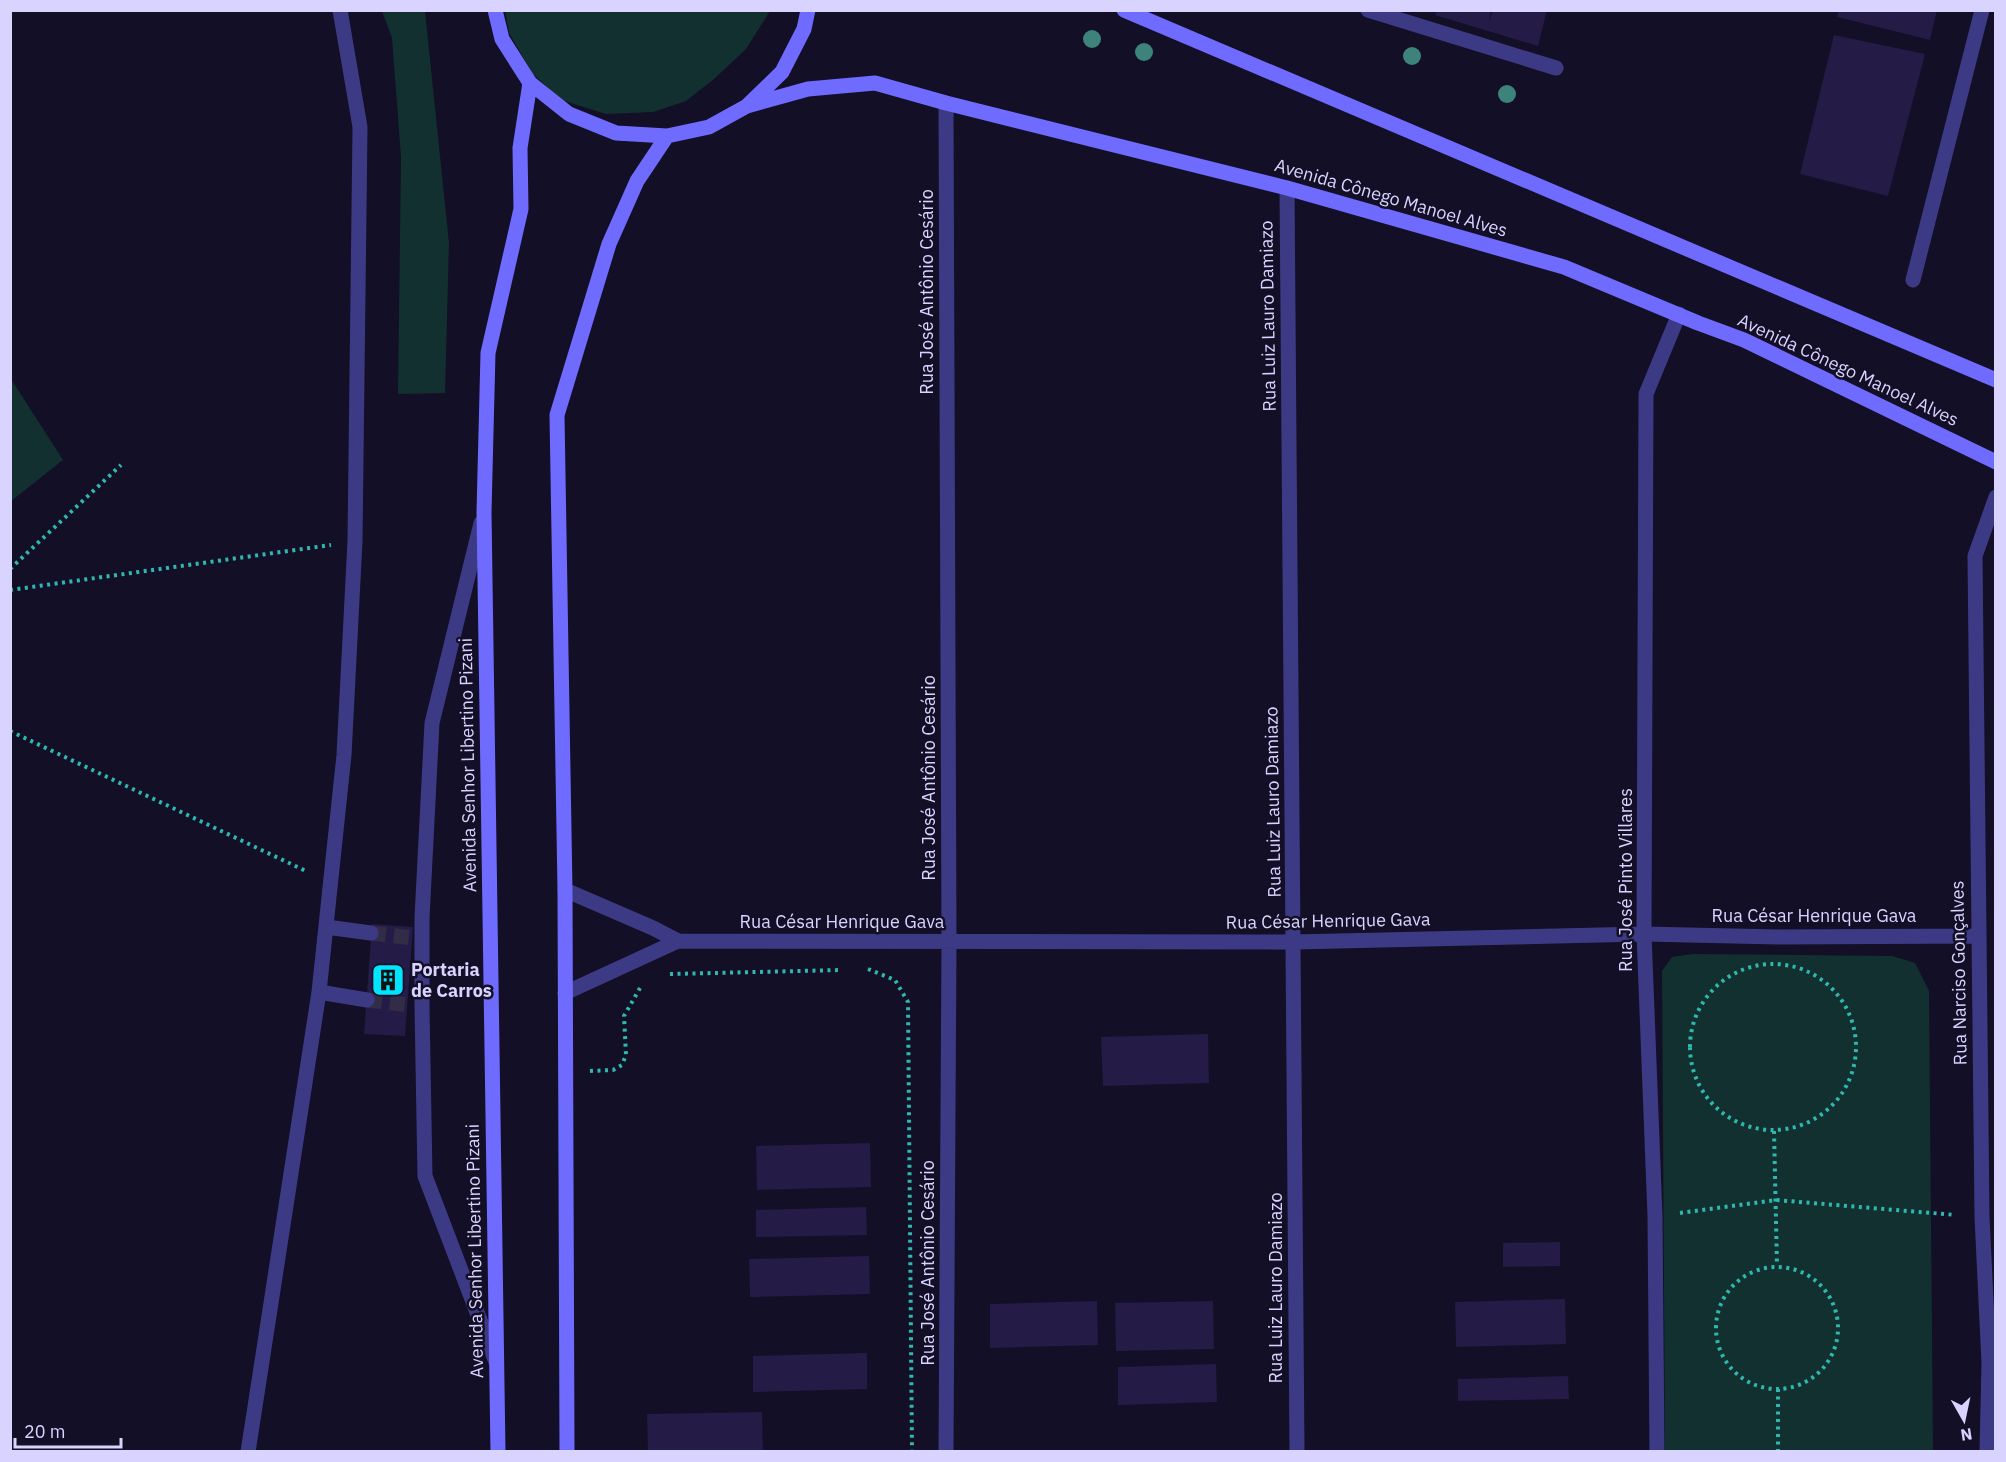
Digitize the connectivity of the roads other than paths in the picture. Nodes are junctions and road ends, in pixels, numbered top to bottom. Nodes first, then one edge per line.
1 (340, 10) edge
2 (495, 10) edge
3 (808, 10) edge
4 (1124, 10) edge
5 (1368, 10) edge
6 (1983, 10) edge
7 (1556, 68) dead end
8 (530, 82) junction
9 (946, 103) junction
10 (747, 106) junction
11 (667, 136) junction
12 (1287, 188) junction
13 (1913, 280) dead end
14 (1679, 314) junction
15 (1995, 380) edge
16 (1995, 462) edge
17 (1995, 497) edge
18 (484, 512) junction
19 (565, 890) junction
20 (326, 927) junction
21 (370, 933) tunnel mouth
22 (1644, 934) junction
23 (1978, 936) junction
24 (678, 941) junction
25 (949, 942) junction
26 (1294, 942) junction
27 (319, 992) junction
28 (565, 993) junction
29 (367, 1000) tunnel mouth
30 (1992, 1363) edge
31 (497, 1366) junction
32 (249, 1452) edge
33 (498, 1452) edge
34 (567, 1452) edge
35 (946, 1452) edge
36 (1297, 1452) edge
37 (1657, 1452) edge
38 (1987, 1452) edge

1 - 20 street
2 - 8 street
3 - 10 street
4 - 15 street
5 - 7 street
6 - 13 street
8 - 11 street
8 - 18 street, Avenida Senhor Libertino Pizani
9 - 10 street, Avenida Cônego Manoel Alves
9 - 12 street, Avenida Cônego Manoel Alves
9 - 25 street, Rua José Antônio Cesário
10 - 11 street
11 - 19 street
12 - 14 street, Avenida Cônego Manoel Alves
12 - 26 street, Rua Luiz Lauro Damiazo
14 - 16 street, Avenida Cônego Manoel Alves
14 - 22 street, Rua José Pinto Villares
17 - 23 street, Rua Narciso Gonçalves
18 - 31 street, Avenida Senhor Libertino Pizani
18 - 31 street
19 - 24 street, Rua César Henrique Gava
19 - 28 street
20 - 21 street
20 - 27 street
22 - 23 street, Rua César Henrique Gava
22 - 26 street, Rua César Henrique Gava
22 - 37 street, Rua José Pinto Villares
23 - 30 street, Rua Narciso Gonçalves
24 - 25 street, Rua César Henrique Gava
24 - 28 street, Rua César Henrique Gava
25 - 26 street, Rua César Henrique Gava
25 - 35 street, Rua José Antônio Cesário
26 - 36 street, Rua Luiz Lauro Damiazo
27 - 29 street
27 - 32 street
28 - 34 street
30 - 38 street, Rua Narciso Gonçalves
31 - 33 street, Avenida Senhor Libertino Pizani

